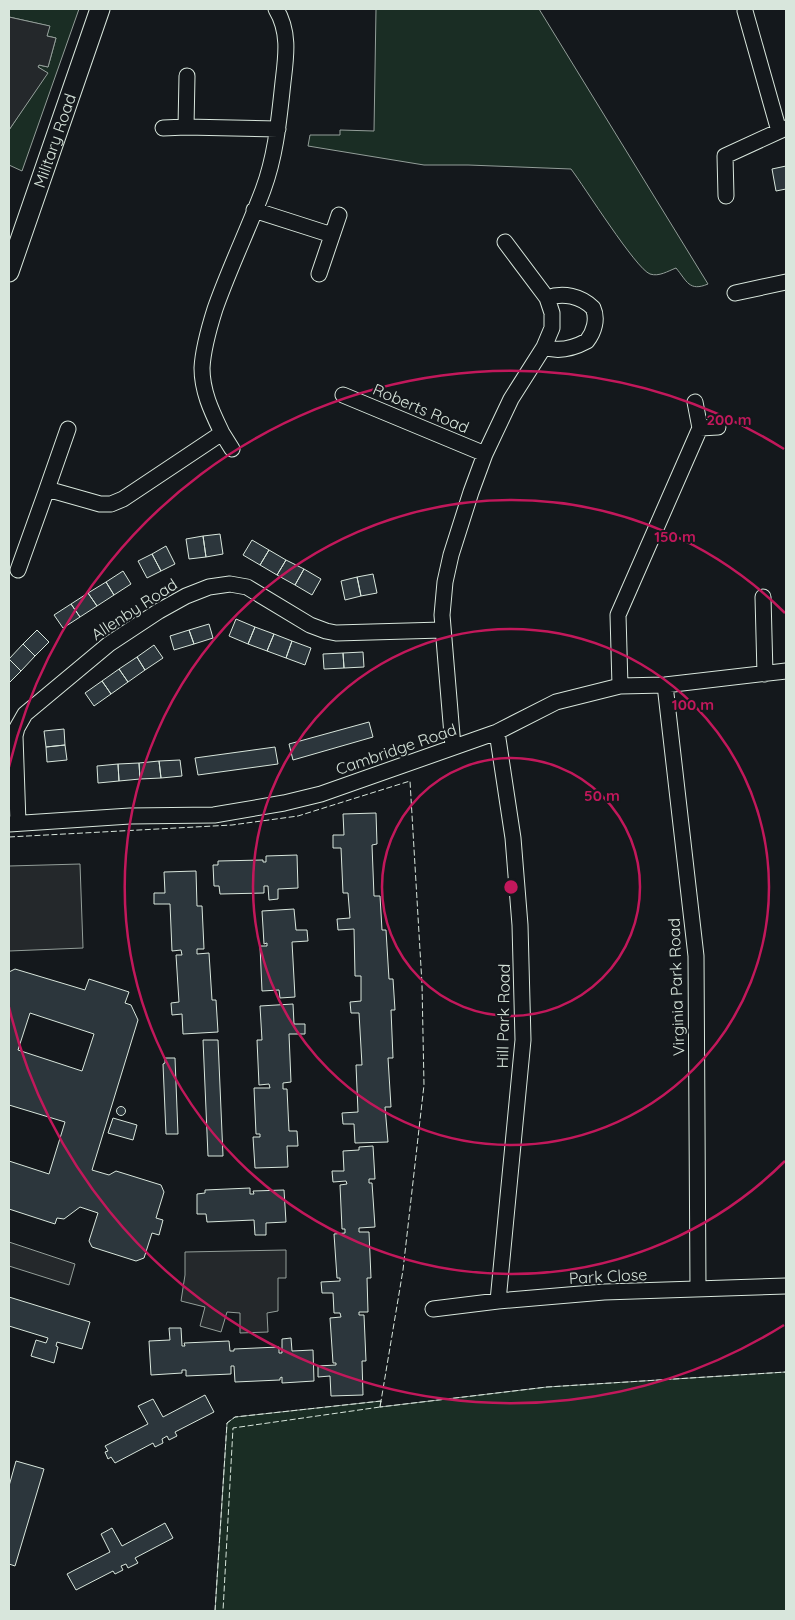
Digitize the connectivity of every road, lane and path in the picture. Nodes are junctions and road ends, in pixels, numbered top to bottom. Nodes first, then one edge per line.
1 (100, 9) edge
2 (276, 9) edge
3 (744, 11) dead end
4 (187, 76) dead end
5 (162, 128) dead end
6 (186, 128) junction
7 (278, 129) junction
8 (783, 129) edge
9 (726, 196) dead end
10 (254, 210) junction
11 (339, 215) dead end
12 (332, 236) junction
13 (505, 242) dead end
14 (9, 272) edge
15 (319, 274) dead end
16 (786, 282) edge
17 (735, 293) dead end
18 (547, 298) junction
19 (544, 347) junction
20 (343, 394) dead end
21 (695, 402) dead end
22 (718, 427) dead end
23 (700, 428) junction
24 (68, 429) dead end
25 (222, 433) junction
26 (232, 448) dead end
27 (485, 454) junction
28 (47, 489) junction
29 (18, 570) dead end
30 (763, 597) dead end
31 (442, 630) junction
32 (786, 671) edge
33 (765, 674) junction
34 (665, 685) junction
35 (620, 686) junction
36 (497, 732) junction
37 (453, 748) junction
38 (14, 824) edge
39 (786, 1286) edge
40 (698, 1289) junction
41 (498, 1301) junction
42 (433, 1309) dead end

1 - 14 street, Military Road
2 - 7 street
3 - 8 street
4 - 6 street
5 - 6 street
6 - 7 street
7 - 10 street
8 - 9 street
10 - 12 street
10 - 25 street
11 - 12 street
12 - 15 street
13 - 18 street
16 - 17 street
18 - 19 street
18 - 19 street
19 - 27 street
20 - 27 street, Roberts Road
21 - 23 street
22 - 23 street
23 - 35 street
24 - 28 street
25 - 26 street
25 - 28 street
27 - 31 street
28 - 29 street
30 - 33 street
31 - 37 street
31 - 38 street, Allenby Road
32 - 33 street, Cambridge Road
33 - 34 street, Cambridge Road
34 - 35 street, Cambridge Road
34 - 40 street, Virginia Park Road
35 - 36 street, Cambridge Road
36 - 37 street, Cambridge Road
36 - 41 street, Hill Park Road
37 - 38 street, Cambridge Road
39 - 40 street, Park Close
40 - 41 street, Park Close
41 - 42 street, Park Close

